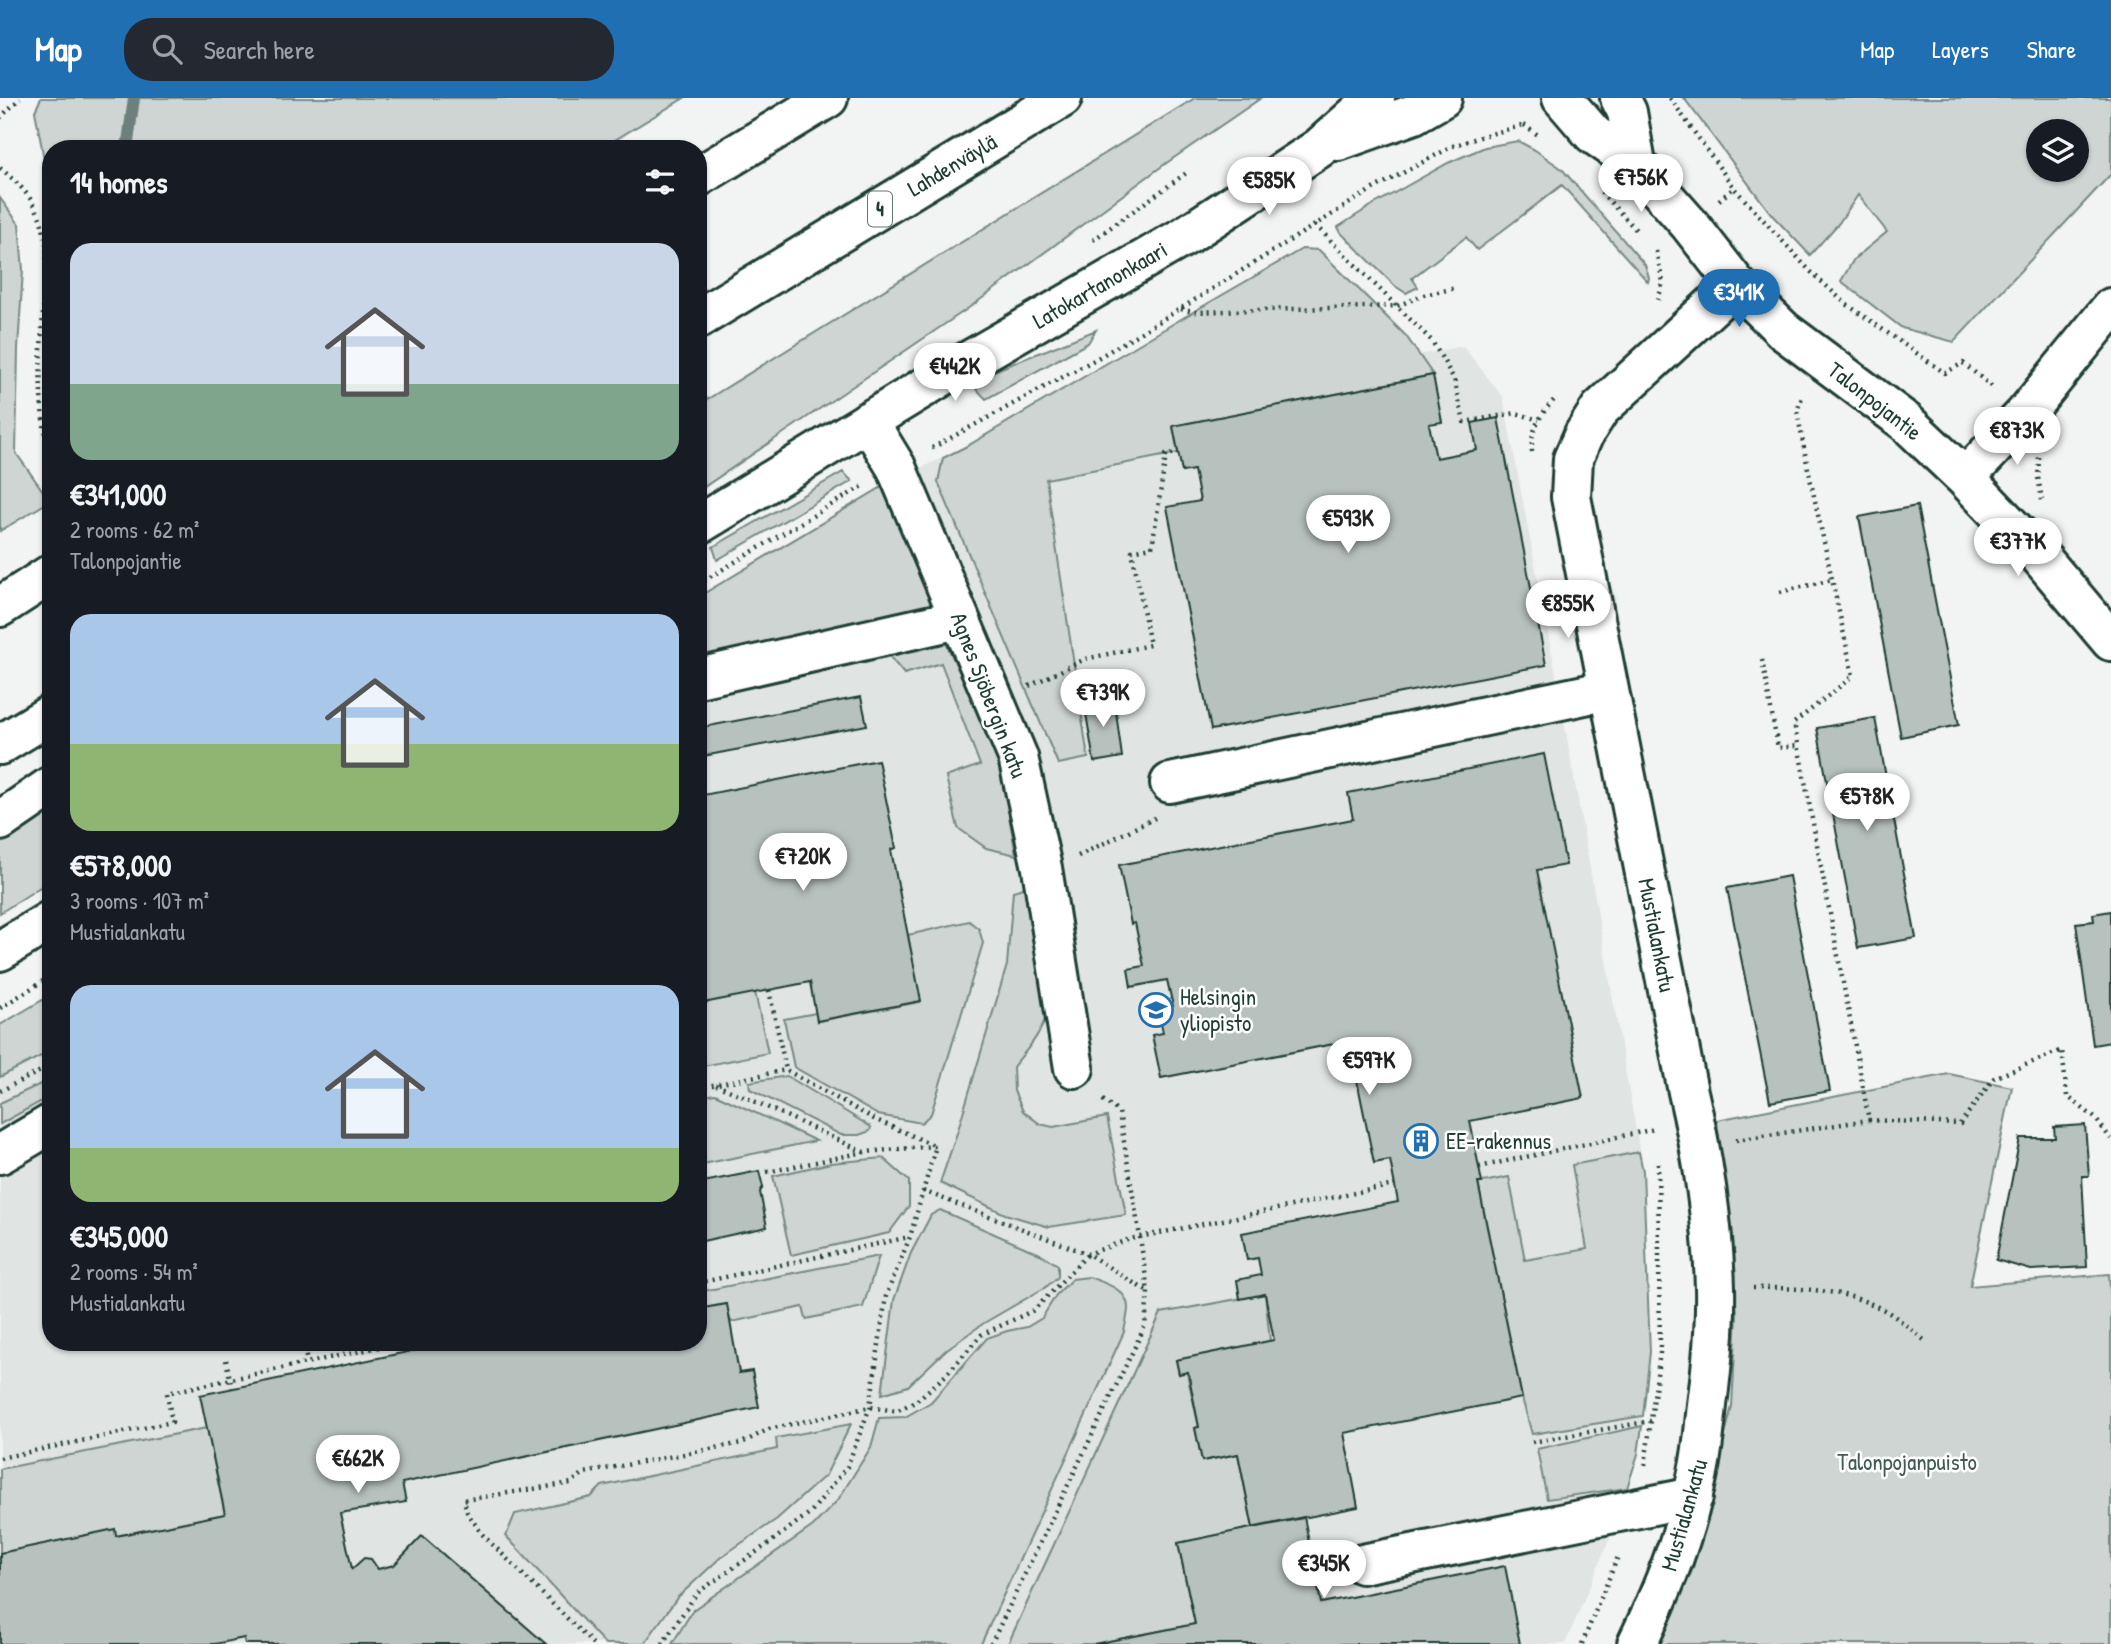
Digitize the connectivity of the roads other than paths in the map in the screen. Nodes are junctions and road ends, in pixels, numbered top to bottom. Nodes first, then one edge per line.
1 (828, 98) edge
2 (1062, 98) edge
3 (1375, 98) edge
4 (1442, 98) edge
5 (1562, 98) edge
6 (1620, 98) edge
7 (1319, 148) junction
8 (1636, 164) junction
9 (707, 172) edge
10 (1736, 284) junction
11 (2111, 309) edge
12 (707, 314) edge
13 (868, 421) junction
14 (1965, 478) junction
15 (707, 519) edge
16 (42, 568) edge
17 (42, 580) edge
18 (0, 589) edge
19 (0, 607) edge
20 (959, 619) junction
21 (2111, 641) edge
22 (707, 676) edge
23 (1608, 690) junction
24 (42, 719) edge
25 (0, 745) edge
26 (1170, 783) road end
27 (42, 792) edge
28 (0, 821) edge
29 (42, 925) edge
30 (0, 951) edge
31 (1074, 1068) road end
32 (42, 1129) edge
33 (0, 1154) edge
34 (1693, 1497) junction
35 (1362, 1564) dead end
36 (1637, 1644) edge

1 - 9 main road
2 - 12 main road, Lahdenväylä / 4
3 - 7 main road, Latokartanonkaari
4 - 7 main road, Latokartanonkaari
5 - 8 main road, Talonpojantie
6 - 8 main road
7 - 13 main road, Latokartanonkaari
8 - 10 main road, Talonpojantie
10 - 14 main road, Talonpojantie
10 - 23 main road, Mustialankatu
11 - 14 main road
13 - 15 main road, Latokartanonkaari
13 - 20 main road, Agnes Sjöbergin katu
14 - 21 main road, Talonpojantie
16 - 18 main road
17 - 19 main road
20 - 22 main road
20 - 31 main road, Agnes Sjöbergin katu
23 - 26 main road
23 - 34 main road, Mustialankatu
24 - 25 main road
27 - 28 main road
29 - 30 main road
32 - 33 main road
34 - 35 main road
34 - 36 main road, Mustialankatu

